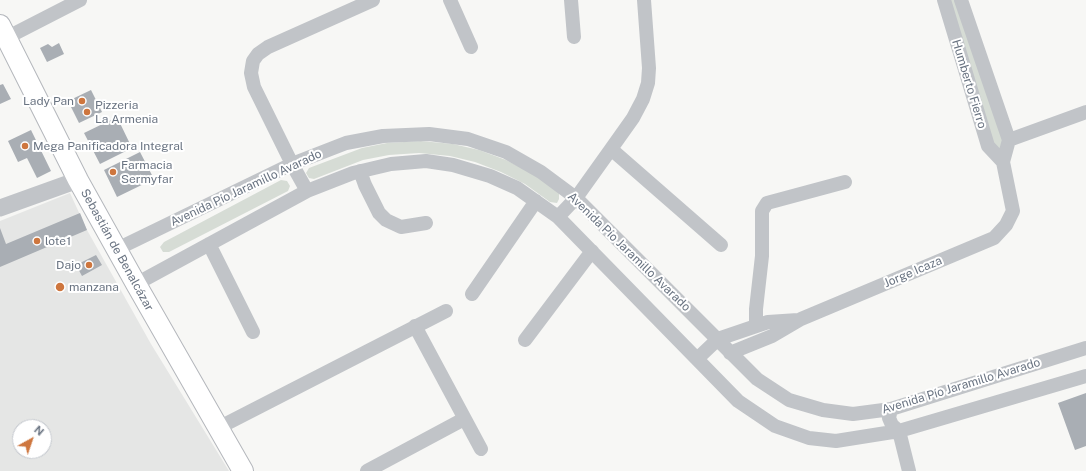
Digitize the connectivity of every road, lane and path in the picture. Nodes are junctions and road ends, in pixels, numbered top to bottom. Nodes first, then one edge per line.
1 (80, 0) edge
2 (372, 0) edge
3 (450, 0) edge
4 (571, 0) edge
5 (644, 0) edge
6 (944, 0) edge
7 (961, 0) edge
8 (3, 32) edge
9 (574, 38) dead end
10 (471, 47) dead end
11 (1086, 112) edge
12 (1009, 140) junction
13 (611, 149) junction
14 (1003, 162) junction
15 (292, 164) junction
16 (360, 171) junction
17 (78, 180) junction
18 (845, 182) dead end
19 (307, 191) junction
20 (576, 198) junction
21 (536, 201) junction
22 (0, 208) edge
23 (558, 217) junction
24 (426, 224) dead end
25 (209, 244) junction
26 (721, 246) dead end
27 (117, 249) junction
28 (592, 251) junction
29 (136, 284) junction
30 (472, 294) dead end
31 (446, 311) dead end
32 (801, 319) junction
33 (415, 326) junction
34 (756, 326) junction
35 (253, 332) dead end
36 (718, 339) junction
37 (525, 340) dead end
38 (1086, 348) edge
39 (730, 353) junction
40 (697, 359) junction
41 (1086, 376) edge
42 (891, 409) junction
43 (464, 419) junction
44 (218, 428) junction
45 (899, 431) junction
46 (481, 449) dead end
47 (243, 471) edge
48 (367, 471) edge
49 (909, 471) edge

1 - 8 street
2 - 15 street
3 - 10 street
4 - 9 street
5 - 13 street
6 - 14 street, Humberto Fierro
7 - 12 street, Humberto Fierro
8 - 17 main road, Sebastián de Benalcázar
11 - 12 street
12 - 14 street
13 - 20 street
13 - 26 street
14 - 32 street, Jorge Icaza
15 - 19 street
15 - 20 street, Avenida Pío Jaramillo Avarado
15 - 27 street, Avenida Pío Jaramillo Avarado
16 - 19 street, Avenida Pío Jaramillo Avarado
16 - 21 street, Avenida Pío Jaramillo Avarado
16 - 24 street
17 - 22 street
17 - 27 main road, Sebastián de Benalcázar
18 - 34 street
19 - 25 street, Avenida Pío Jaramillo Avarado
20 - 23 street
20 - 36 street, Avenida Pío Jaramillo Avarado
21 - 23 street, Avenida Pío Jaramillo Avarado
21 - 30 street
23 - 28 street, Avenida Pío Jaramillo Avarado
25 - 29 street, Avenida Pío Jaramillo Avarado
25 - 35 street
27 - 29 main road, Sebastián de Benalcázar
28 - 37 street
28 - 40 street, Avenida Pío Jaramillo Avarado
29 - 44 main road, Sebastián de Benalcázar
31 - 33 street
32 - 34 street, Jorge Icaza
32 - 39 street, Jorge Icaza
33 - 43 street
33 - 44 street
34 - 36 street, Jorge Icaza
36 - 39 street, Avenida Pío Jaramillo Avarado
36 - 40 street
38 - 42 street, Avenida Pío Jaramillo Avarado
39 - 42 street, Avenida Pío Jaramillo Avarado
40 - 45 street, Avenida Pío Jaramillo Avarado
41 - 45 street, Avenida Pío Jaramillo Avarado
42 - 45 street
43 - 46 street
43 - 48 street
44 - 47 main road, Sebastián de Benalcázar
45 - 49 street

